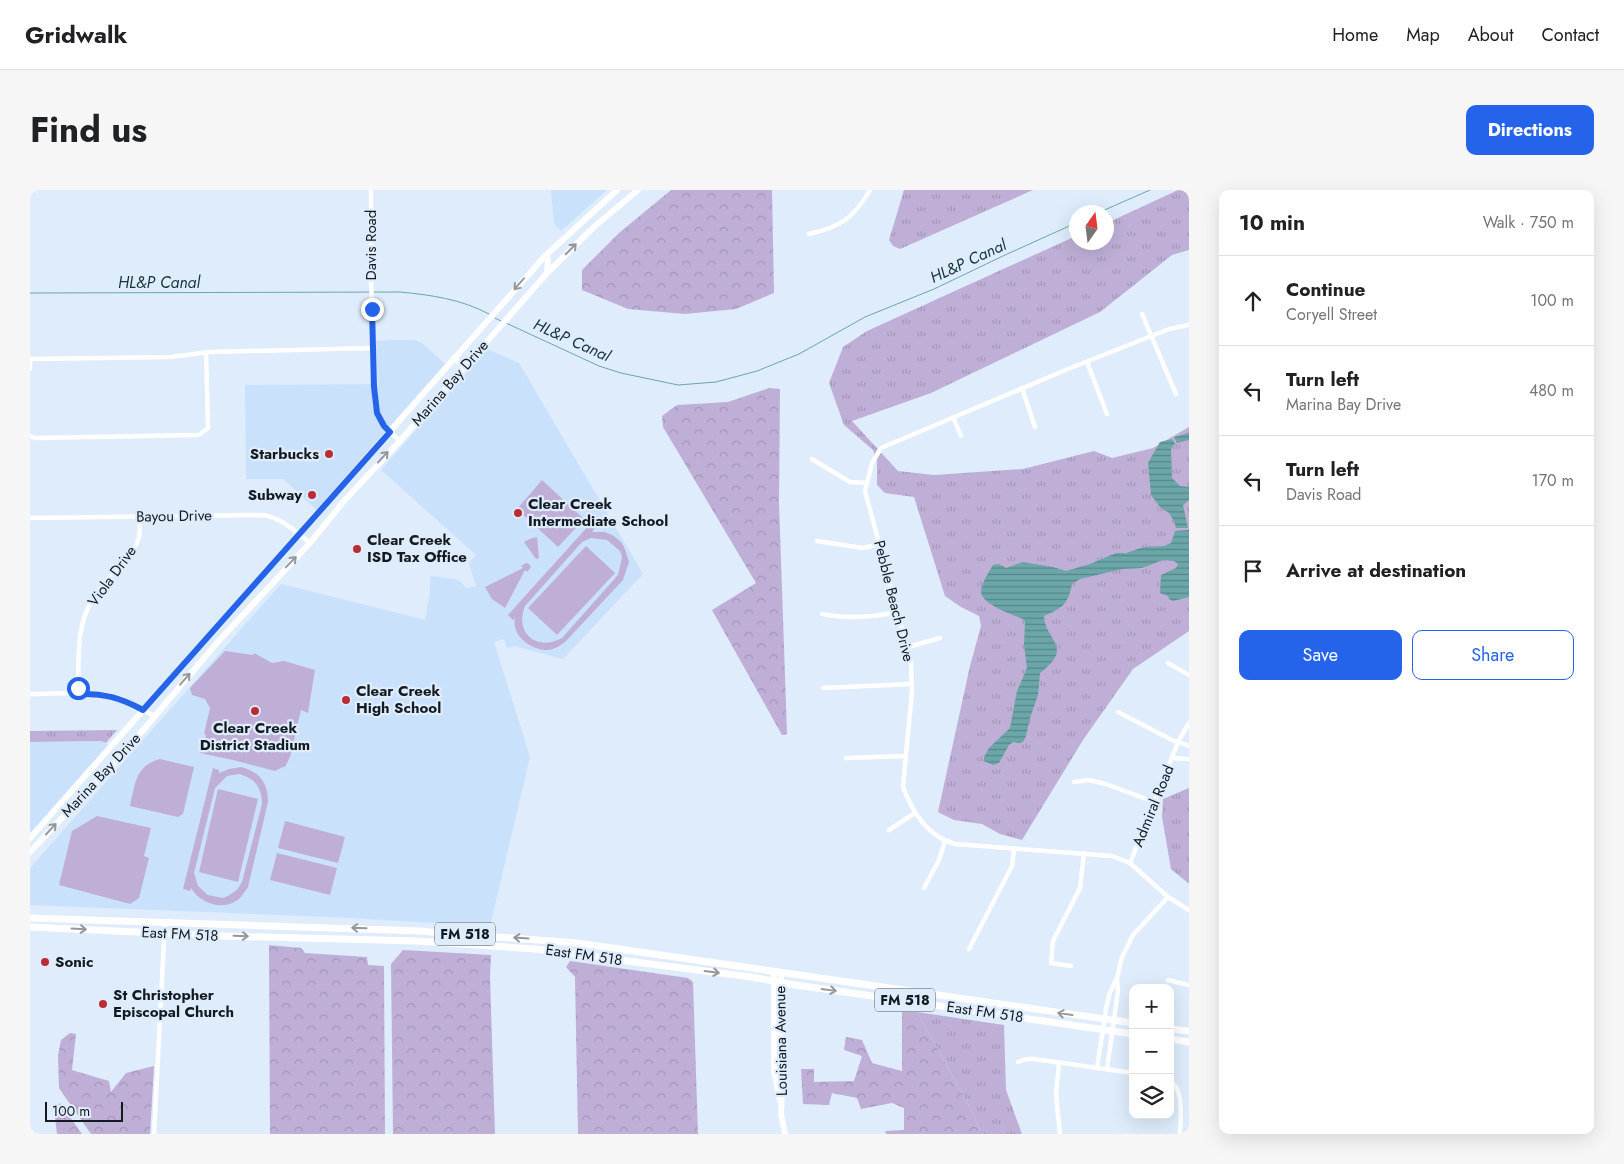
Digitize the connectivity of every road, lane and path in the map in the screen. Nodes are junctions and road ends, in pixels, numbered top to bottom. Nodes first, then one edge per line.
1 (371, 190) edge
2 (617, 190) edge
3 (638, 190) edge
4 (870, 190) edge
5 (809, 234) dead end
6 (544, 257) junction
7 (547, 273) junction
8 (1142, 314) dead end
9 (1189, 325) edge
10 (1152, 336) junction
11 (373, 348) junction
12 (206, 352) junction
13 (454, 358) junction
14 (30, 359) edge
15 (1087, 362) junction
16 (465, 367) junction
17 (30, 369) edge
18 (1022, 388) junction
19 (1176, 394) dead end
20 (1107, 414) dead end
21 (954, 417) junction
22 (1036, 427) dead end
23 (390, 432) junction
24 (30, 436) edge
25 (961, 436) dead end
26 (400, 441) junction
27 (812, 459) dead end
28 (355, 472) junction
29 (364, 479) junction
30 (867, 483) junction
31 (337, 491) junction
32 (344, 500) junction
33 (139, 517) junction
34 (30, 518) edge
35 (299, 534) junction
36 (817, 542) dead end
37 (310, 543) junction
38 (880, 544) junction
39 (260, 579) junction
40 (269, 586) junction
41 (898, 612) junction
42 (822, 614) dead end
43 (208, 637) junction
44 (940, 638) dead end
45 (215, 645) junction
46 (908, 647) junction
47 (1168, 663) dead end
48 (1189, 675) edge
49 (912, 684) junction
50 (823, 688) dead end
51 (30, 694) edge
52 (78, 694) junction
53 (143, 710) junction
54 (1118, 712) dead end
55 (154, 716) junction
56 (1189, 723) edge
57 (1178, 742) junction
58 (1189, 746) edge
59 (905, 756) junction
60 (846, 758) dead end
61 (1172, 758) junction
62 (1189, 759) edge
63 (1074, 782) dead end
64 (1154, 802) junction
65 (915, 812) junction
66 (889, 830) dead end
67 (30, 838) edge
68 (945, 841) junction
69 (1014, 849) junction
70 (30, 852) edge
71 (1084, 854) junction
72 (1130, 862) junction
73 (924, 888) dead end
74 (1168, 897) junction
75 (1189, 910) edge
76 (30, 918) edge
77 (166, 922) junction
78 (220, 924) junction
79 (30, 927) edge
80 (337, 928) junction
81 (418, 931) junction
82 (165, 933) junction
83 (478, 934) junction
84 (220, 936) junction
85 (338, 939) junction
86 (416, 941) junction
87 (577, 942) junction
88 (476, 945) junction
89 (969, 949) dead end
90 (576, 954) junction
91 (674, 956) junction
92 (1071, 966) dead end
93 (672, 967) junction
94 (777, 972) junction
95 (1117, 978) junction
96 (1168, 980) dead end
97 (777, 982) junction
98 (1189, 985) edge
99 (877, 987) junction
100 (876, 996) junction
101 (1104, 1019) junction
102 (1114, 1020) junction
103 (1129, 1022) edge
104 (1102, 1029) junction
105 (1174, 1029) edge
106 (1112, 1031) junction
107 (1189, 1031) edge
108 (1129, 1033) edge
109 (1174, 1040) edge
110 (1189, 1042) edge
111 (1018, 1062) dead end
112 (1059, 1063) junction
113 (1097, 1068) junction
114 (1107, 1069) junction
115 (1129, 1072) edge
116 (1174, 1084) edge
117 (154, 1134) edge
118 (785, 1134) edge
119 (1060, 1134) edge
120 (1180, 1134) edge

1 - 11 street, Davis Road
2 - 6 main road, Marina Bay Drive
7 -> 3 main road, Marina Bay Drive
4 - 5 street
6 - 7 main road
6 -> 13 main road, Marina Bay Drive
7 - 16 main road, Marina Bay Drive
8 - 10 street
9 - 10 street, Pebble Beach Drive
10 - 15 street, Pebble Beach Drive
10 - 19 street
11 - 12 street
11 - 23 street, Davis Road
12 - 14 street
12 - 24 street
13 - 16 main road
13 - 23 main road, Marina Bay Drive
14 - 17 street
15 - 18 street, Pebble Beach Drive
15 - 20 street
16 - 26 main road, Marina Bay Drive
18 - 21 street, Pebble Beach Drive
18 - 22 street
21 - 25 street
21 - 30 street, Pebble Beach Drive
23 - 26 street, Davis Road
23 - 28 main road, Marina Bay Drive
29 -> 26 main road, Marina Bay Drive
27 - 30 street
28 - 29 main road
28 - 31 main road, Marina Bay Drive
29 - 32 main road, Marina Bay Drive
30 - 38 street, Pebble Beach Drive
31 - 32 main road
31 - 35 main road, Marina Bay Drive
32 - 37 main road, Marina Bay Drive
33 - 34 street, Bayou Drive
33 - 35 street, Bayou Drive
33 - 52 street, Viola Drive
35 - 37 street, Bayou Drive
35 - 39 main road, Marina Bay Drive
36 - 38 street
40 -> 37 main road, Marina Bay Drive
38 - 41 street, Pebble Beach Drive
39 - 40 main road
39 - 43 main road, Marina Bay Drive
40 - 45 main road, Marina Bay Drive
41 - 42 street
41 - 46 street, Pebble Beach Drive
43 - 45 main road
43 - 53 main road, Marina Bay Drive
44 - 46 street
55 -> 45 main road, Marina Bay Drive
46 - 49 street, Pebble Beach Drive
47 - 48 street
49 - 50 street
49 - 59 street, Pebble Beach Drive
51 - 52 street
52 - 53 street
53 - 55 street
53 - 67 main road, Marina Bay Drive
54 - 57 street
70 -> 55 main road, Marina Bay Drive
56 - 57 street, Admiral Road
57 - 58 street
57 - 61 street, Admiral Road
59 - 60 street
59 - 65 street, Pebble Beach Drive
61 - 62 street
61 - 64 street, Admiral Road
63 - 64 street
64 - 72 street, Admiral Road
65 - 66 street
65 - 68 street, Pebble Beach Drive
68 - 69 street, Pebble Beach Drive
68 - 73 street
69 - 71 street, Pebble Beach Drive
69 - 89 street
71 - 72 street, Pebble Beach Drive
71 - 92 street
72 - 74 street, Pebble Beach Drive
74 - 75 street, Pebble Beach Drive
74 - 95 street
76 - 77 main road, East FM 518 / FM 518
77 - 78 main road, East FM 518 / FM 518
77 - 82 street
78 - 80 main road, East FM 518 / FM 518
78 - 84 main road
79 -> 82 main road, East FM 518 / FM 518
81 -> 80 main road, East FM 518 / FM 518
80 - 85 main road
81 - 83 main road, East FM 518 / FM 518
81 - 86 main road
82 - 84 main road, East FM 518 / FM 518
82 - 117 street
87 -> 83 main road, East FM 518 / FM 518
83 - 88 main road
84 -> 85 main road, East FM 518 / FM 518
85 - 86 main road, East FM 518 / FM 518
86 - 88 main road, East FM 518 / FM 518
87 - 90 main road
87 - 91 main road, East FM 518 / FM 518
88 - 90 main road, East FM 518 / FM 518
90 - 93 main road, East FM 518 / FM 518
91 - 93 main road
91 - 94 main road, East FM 518 / FM 518
93 -> 97 main road, East FM 518 / FM 518
94 - 97 main road, Louisiana Avenue
94 - 99 main road, East FM 518 / FM 518
95 - 101 street
95 - 102 street
96 - 98 street
97 -> 100 main road, East FM 518 / FM 518
97 - 118 main road, Louisiana Avenue
99 - 100 main road
101 -> 99 main road, East FM 518 / FM 518
100 - 104 main road, East FM 518 / FM 518
101 - 102 main road, East FM 518 / FM 518
101 - 104 street
102 - 103 main road, East FM 518 / FM 518
102 - 106 street
104 - 106 main road, East FM 518 / FM 518
104 - 113 street
105 - 107 main road
106 - 108 main road, East FM 518 / FM 518
106 - 114 street
109 - 110 main road
111 - 112 street
112 - 113 street
112 - 119 street
113 - 114 street
114 - 115 street
116 - 120 street

